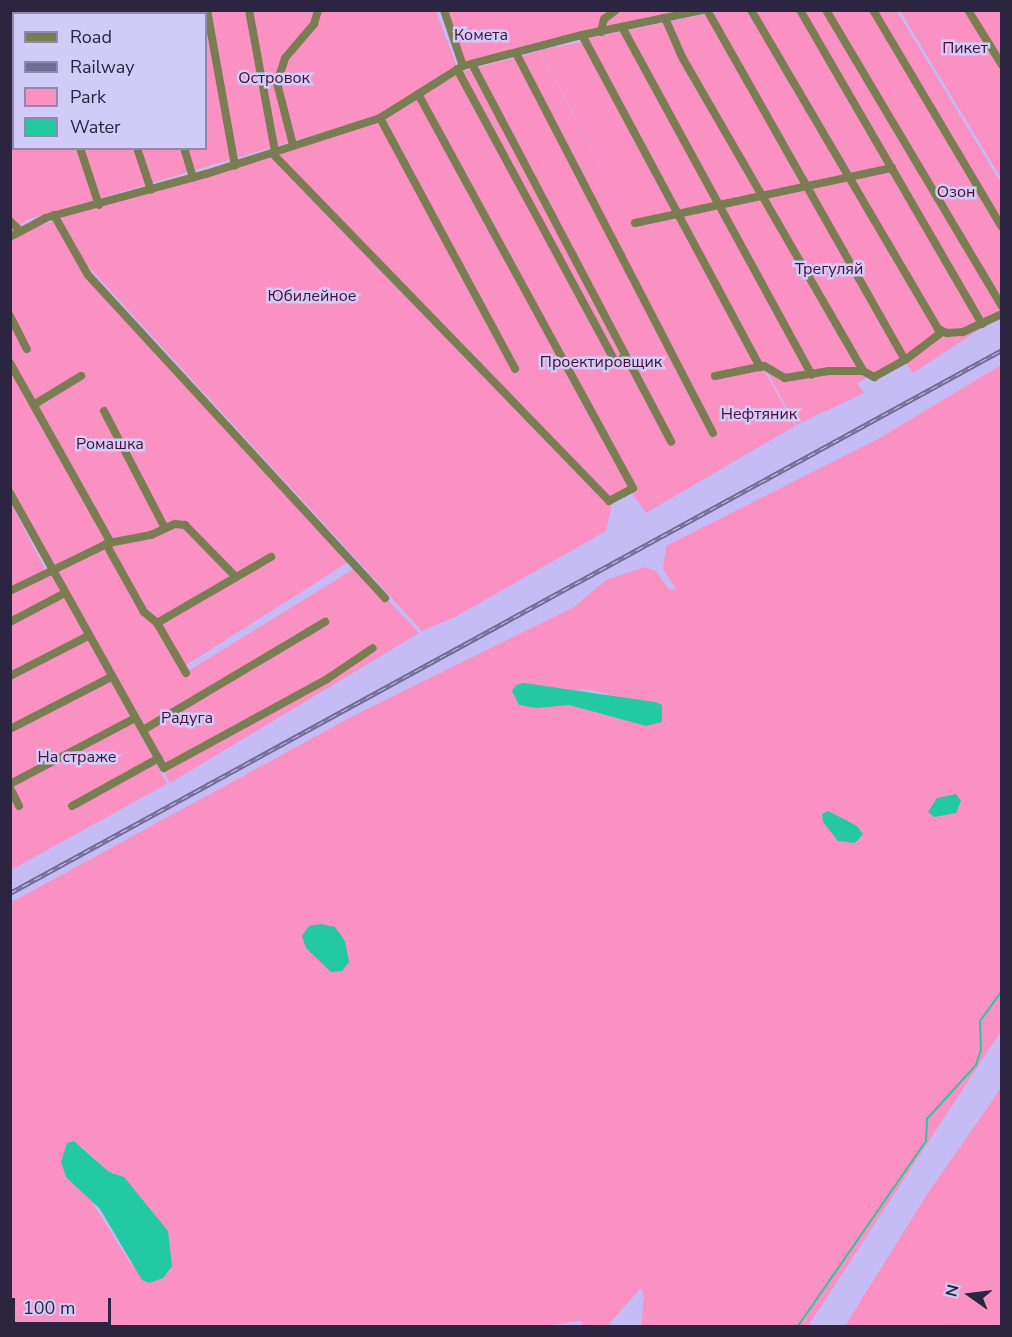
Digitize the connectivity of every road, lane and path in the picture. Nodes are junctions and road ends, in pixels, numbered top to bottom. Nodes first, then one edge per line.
1 (207, 10) edge
2 (249, 10) edge
3 (318, 10) edge
4 (444, 10) edge
5 (616, 10) edge
6 (705, 10) edge
7 (751, 10) edge
8 (800, 10) edge
9 (826, 10) edge
10 (873, 10) edge
11 (968, 10) edge
12 (665, 18) junction
13 (622, 27) junction
14 (601, 32) junction
15 (582, 35) junction
16 (516, 53) junction
17 (1002, 65) edge
18 (464, 66) junction
19 (419, 95) junction
20 (380, 118) junction
21 (292, 145) junction
22 (81, 150) edge
23 (138, 150) edge
24 (185, 150) edge
25 (273, 152) junction
26 (235, 165) junction
27 (892, 168) junction
28 (849, 176) junction
29 (193, 178) junction
30 (807, 185) junction
31 (151, 190) junction
32 (762, 195) junction
33 (99, 205) junction
34 (720, 205) junction
35 (678, 213) junction
36 (54, 215) junction
37 (10, 221) edge
38 (635, 223) dead end
39 (1002, 227) edge
40 (19, 230) junction
41 (10, 237) edge
42 (1002, 307) edge
43 (1002, 314) edge
44 (10, 316) edge
45 (982, 324) junction
46 (942, 332) junction
47 (27, 349) dead end
48 (625, 356) junction
49 (905, 360) junction
50 (10, 363) edge
51 (760, 367) junction
52 (515, 369) dead end
53 (863, 371) junction
54 (812, 375) junction
55 (81, 376) dead end
56 (715, 376) dead end
57 (35, 404) junction
58 (104, 411) dead end
59 (713, 433) dead end
60 (670, 442) dead end
61 (10, 494) edge
62 (165, 528) junction
63 (109, 544) junction
64 (271, 557) dead end
65 (52, 570) junction
66 (236, 577) junction
67 (10, 591) edge
68 (65, 593) junction
69 (385, 598) dead end
70 (10, 622) edge
71 (325, 622) dead end
72 (157, 623) junction
73 (88, 636) junction
74 (373, 648) dead end
75 (186, 673) dead end
76 (10, 676) edge
77 (111, 677) junction
78 (135, 718) junction
79 (10, 729) edge
80 (143, 730) junction
81 (159, 758) junction
82 (10, 786) edge
83 (19, 806) dead end
84 (72, 806) dead end

1 - 26 street
2 - 25 street
3 - 21 street
4 - 18 street
5 - 14 street
6 - 12 street
6 - 30 street
7 - 28 street
8 - 27 street
9 - 42 street
10 - 39 street
11 - 17 street
12 - 13 street
12 - 32 street
13 - 14 street
13 - 34 street
14 - 15 street
15 - 16 street
15 - 35 street
16 - 18 street
16 - 59 street
18 - 19 street
18 - 48 street
18 - 48 street
19 - 20 street
19 - 25 street
20 - 21 street
20 - 52 street
21 - 25 street
22 - 33 street
23 - 31 street
24 - 29 street
25 - 26 street
26 - 29 street
27 - 28 street
27 - 45 street
28 - 30 street
28 - 46 street
29 - 31 street
30 - 32 street
30 - 49 street
31 - 33 street
32 - 34 street
32 - 53 street
33 - 36 street
34 - 35 street
34 - 54 street
35 - 38 street
35 - 51 street
36 - 40 street
36 - 69 street
37 - 40 street
40 - 41 street
43 - 45 street
44 - 47 street
45 - 46 street
46 - 49 street
48 - 60 street
49 - 53 street
50 - 57 street
51 - 54 street
51 - 56 street
53 - 54 street
55 - 57 street
57 - 63 street
58 - 62 street
61 - 65 street
62 - 63 street
62 - 66 street
63 - 65 street
63 - 72 street
64 - 66 street
65 - 67 street
65 - 68 street
66 - 72 street
68 - 70 street
68 - 73 street
71 - 80 street
72 - 75 street
73 - 76 street
73 - 77 street
74 - 81 street
77 - 78 street
77 - 79 street
78 - 80 street
78 - 82 street
80 - 81 street
81 - 84 street
82 - 83 street

